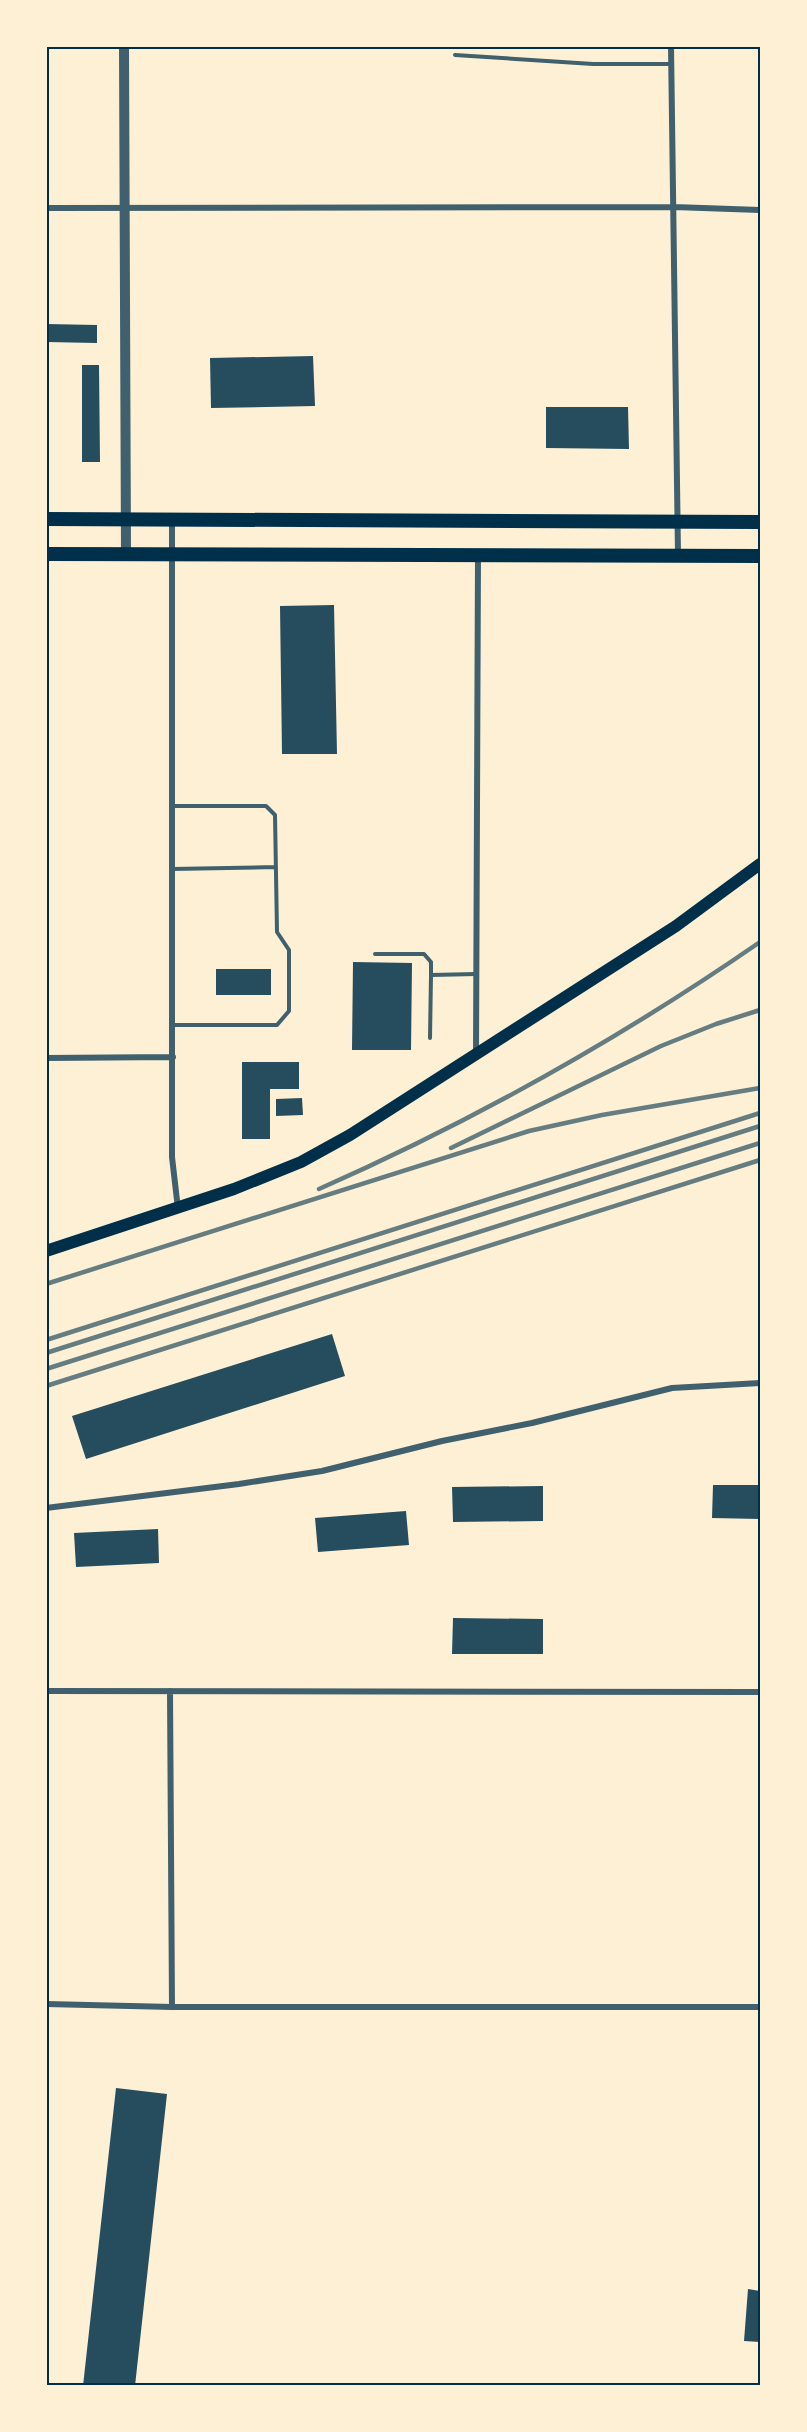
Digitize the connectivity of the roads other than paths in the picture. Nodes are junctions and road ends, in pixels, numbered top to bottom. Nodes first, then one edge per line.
1 (124, 46) edge
2 (671, 46) edge
3 (455, 55) dead end
4 (671, 64) junction
5 (674, 207) junction
6 (46, 208) edge
7 (123, 208) junction
8 (760, 210) edge
9 (46, 519) edge
10 (125, 520) junction
11 (172, 520) junction
12 (677, 522) junction
13 (760, 522) edge
14 (46, 554) edge
15 (126, 554) junction
16 (172, 555) junction
17 (478, 555) junction
18 (678, 556) junction
19 (760, 556) edge
20 (172, 806) junction
21 (760, 864) edge
22 (276, 867) junction
23 (172, 869) junction
24 (375, 954) dead end
25 (476, 974) junction
26 (431, 975) junction
27 (173, 1025) junction
28 (430, 1038) dead end
29 (476, 1055) junction
30 (173, 1057) junction
31 (46, 1058) edge
32 (178, 1209) junction
33 (46, 1251) edge
34 (760, 1383) edge
35 (46, 1508) edge
36 (46, 1691) edge
37 (170, 1691) junction
38 (760, 1692) edge
39 (46, 2004) edge
40 (172, 2007) junction
41 (760, 2007) edge

1 - 7 street
2 - 4 street
3 - 4 lane
4 - 5 street
5 - 7 street
5 - 8 street
5 - 12 street
6 - 7 street
7 - 10 street
9 - 10 main road
10 - 11 main road
10 - 15 street
11 - 12 main road
11 - 16 street
12 - 13 main road
12 - 18 street
14 - 15 main road
15 - 16 main road
16 - 17 main road
16 - 20 street
17 - 18 main road
17 - 25 street
18 - 19 main road
20 - 22 lane
20 - 23 street
21 - 29 main road
22 - 23 lane
22 - 27 lane
23 - 27 street
24 - 26 lane
25 - 26 lane
25 - 29 street
26 - 28 lane
27 - 30 street
29 - 32 main road
30 - 31 street
30 - 32 street
32 - 33 main road
34 - 35 street
36 - 37 street
37 - 38 street
37 - 40 street
39 - 40 street
40 - 41 street

